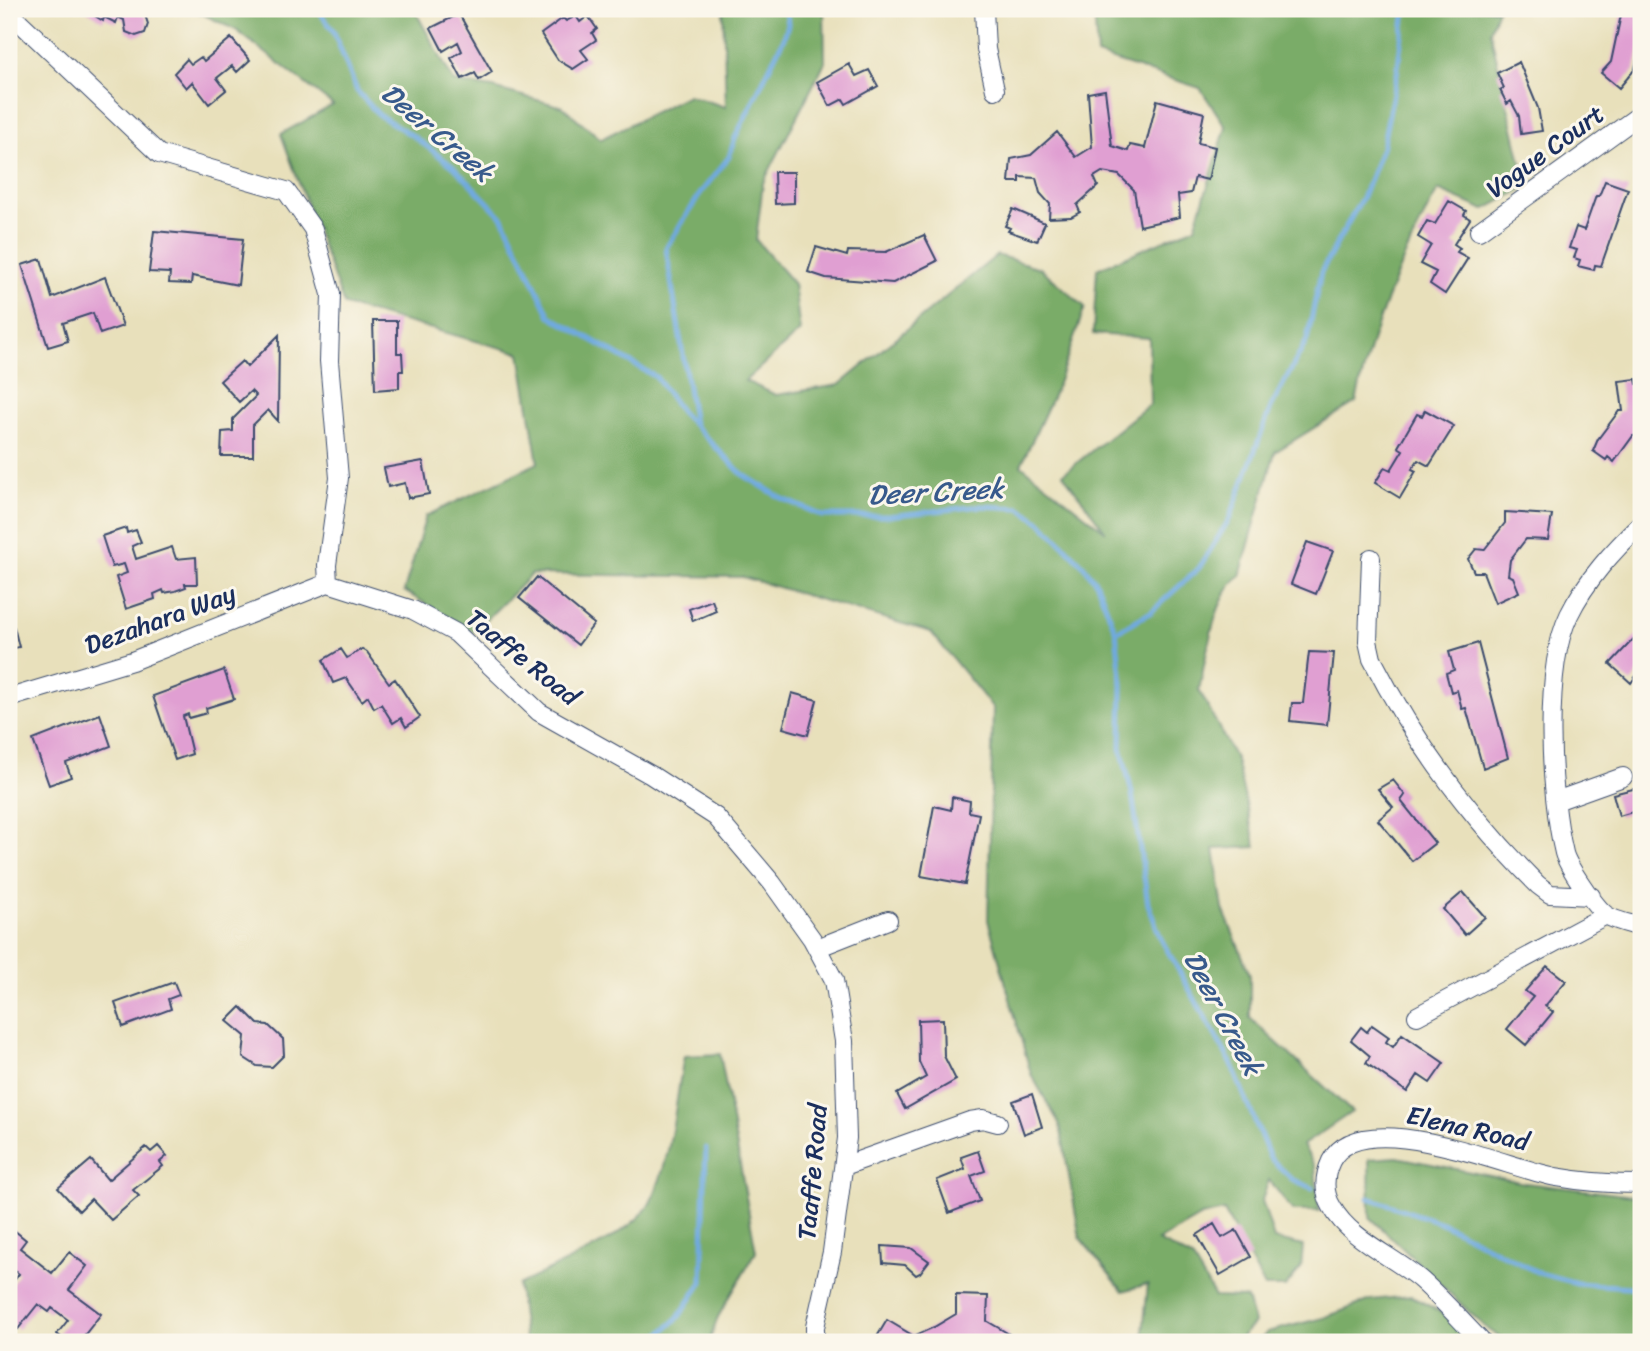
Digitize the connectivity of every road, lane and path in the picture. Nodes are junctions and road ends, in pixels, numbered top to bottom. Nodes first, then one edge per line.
1 (984, 9) edge
2 (9, 12) edge
3 (995, 90) dead end
4 (1641, 114) edge
5 (1479, 231) dead end
6 (1641, 524) edge
7 (1371, 558) dead end
8 (328, 583) junction
9 (9, 698) edge
10 (1622, 777) dead end
11 (1556, 801) junction
12 (1591, 896) junction
13 (1606, 915) junction
14 (888, 920) dead end
15 (1641, 927) edge
16 (817, 948) junction
17 (1417, 1016) dead end
18 (998, 1123) dead end
19 (844, 1166) junction
20 (1641, 1184) edge
21 (815, 1342) edge
22 (1482, 1342) edge

1 - 3 street
2 - 8 street
4 - 5 street, Vogue Court
6 - 11 street
7 - 12 street
8 - 9 street, Dezahara Way
8 - 16 street, Taaffe Road
10 - 11 street
11 - 12 street
12 - 13 street
13 - 15 street
13 - 17 street
14 - 16 street
16 - 19 street, Taaffe Road
18 - 19 street
19 - 21 street, Taaffe Road
20 - 22 street, Elena Road

